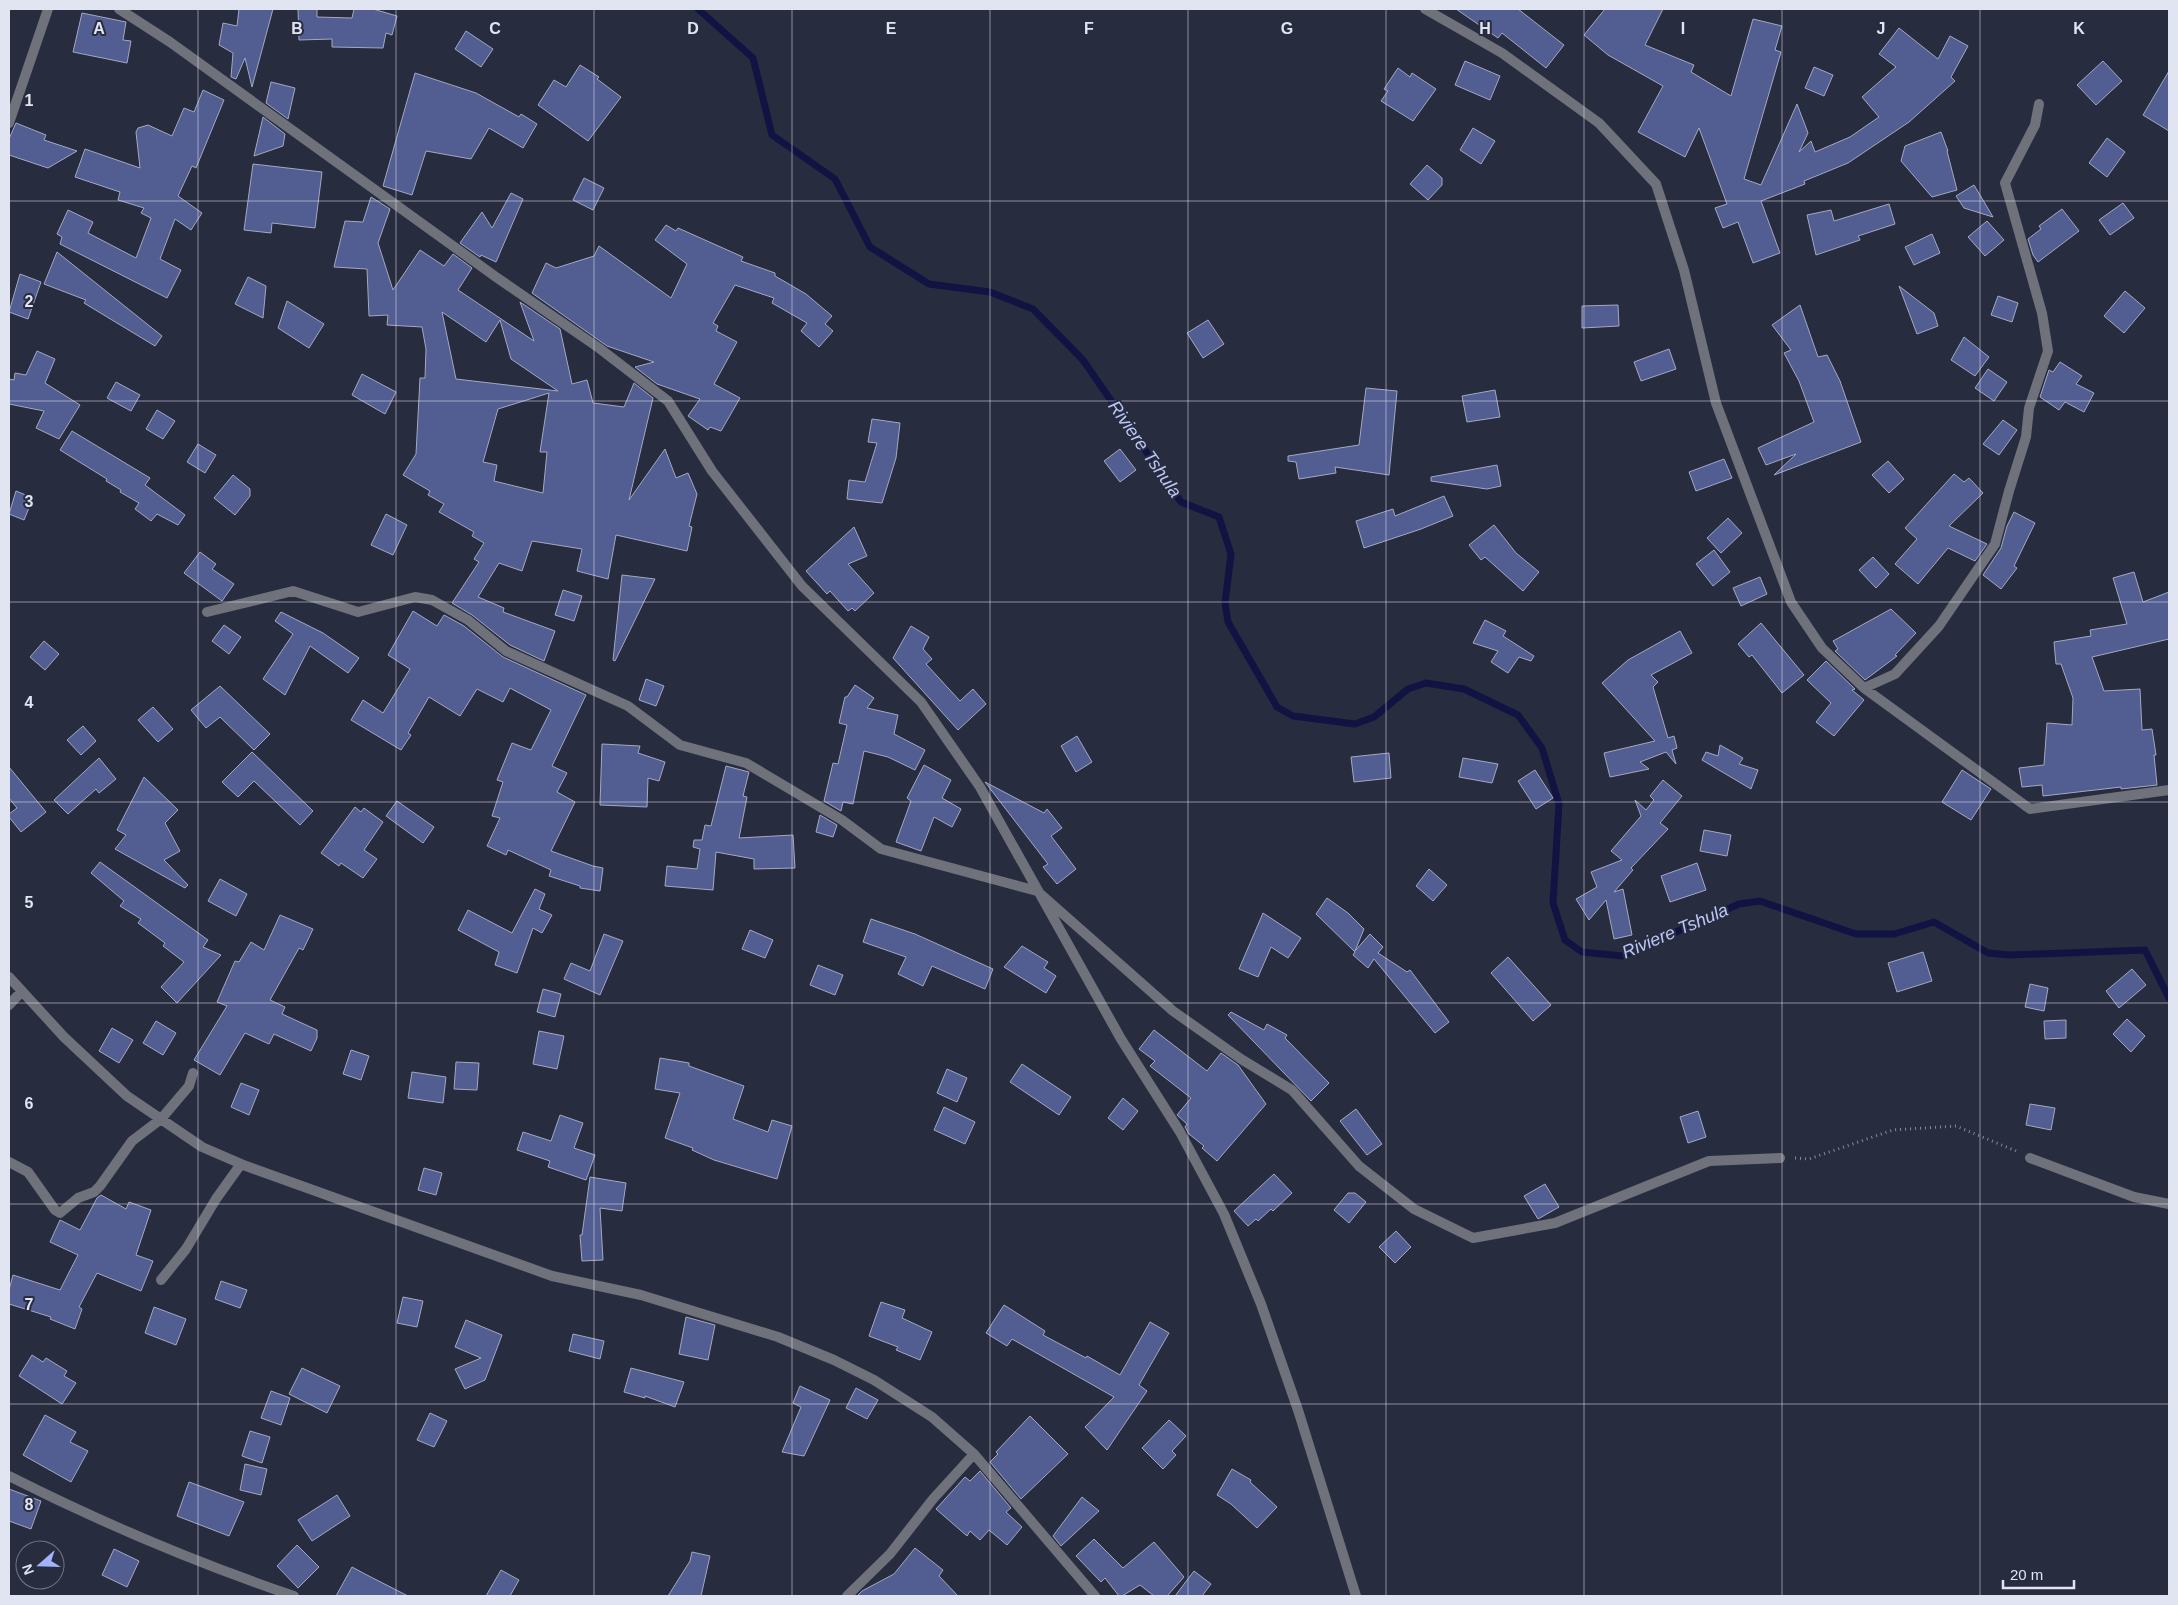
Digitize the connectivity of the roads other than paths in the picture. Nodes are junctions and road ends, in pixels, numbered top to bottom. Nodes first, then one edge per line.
1 (48, 9) edge
2 (119, 9) edge
3 (1425, 9) edge
4 (2039, 104) dead end
5 (9, 123) edge
6 (207, 612) dead end
7 (1864, 688) junction
8 (2169, 790) edge
9 (1037, 891) junction
10 (9, 977) edge
11 (22, 991) junction
12 (9, 1005) edge
13 (193, 1073) dead end
14 (161, 1119) junction
15 (1780, 1158) road end
16 (2030, 1158) road end
17 (9, 1162) edge
18 (241, 1164) junction
19 (2169, 1204) edge
20 (161, 1280) dead end
21 (974, 1454) junction
22 (9, 1476) edge
23 (294, 1596) edge
24 (847, 1596) edge
25 (1095, 1596) edge
26 (1356, 1596) edge

1 - 5 street
2 - 9 street
3 - 7 street
4 - 7 street
6 - 9 street
7 - 8 street
9 - 15 street
9 - 26 street
10 - 11 street
11 - 12 street
11 - 14 street
13 - 14 street
14 - 17 street
14 - 18 street
16 - 19 street
18 - 20 street
18 - 21 street
21 - 24 street
21 - 25 street
22 - 23 street

